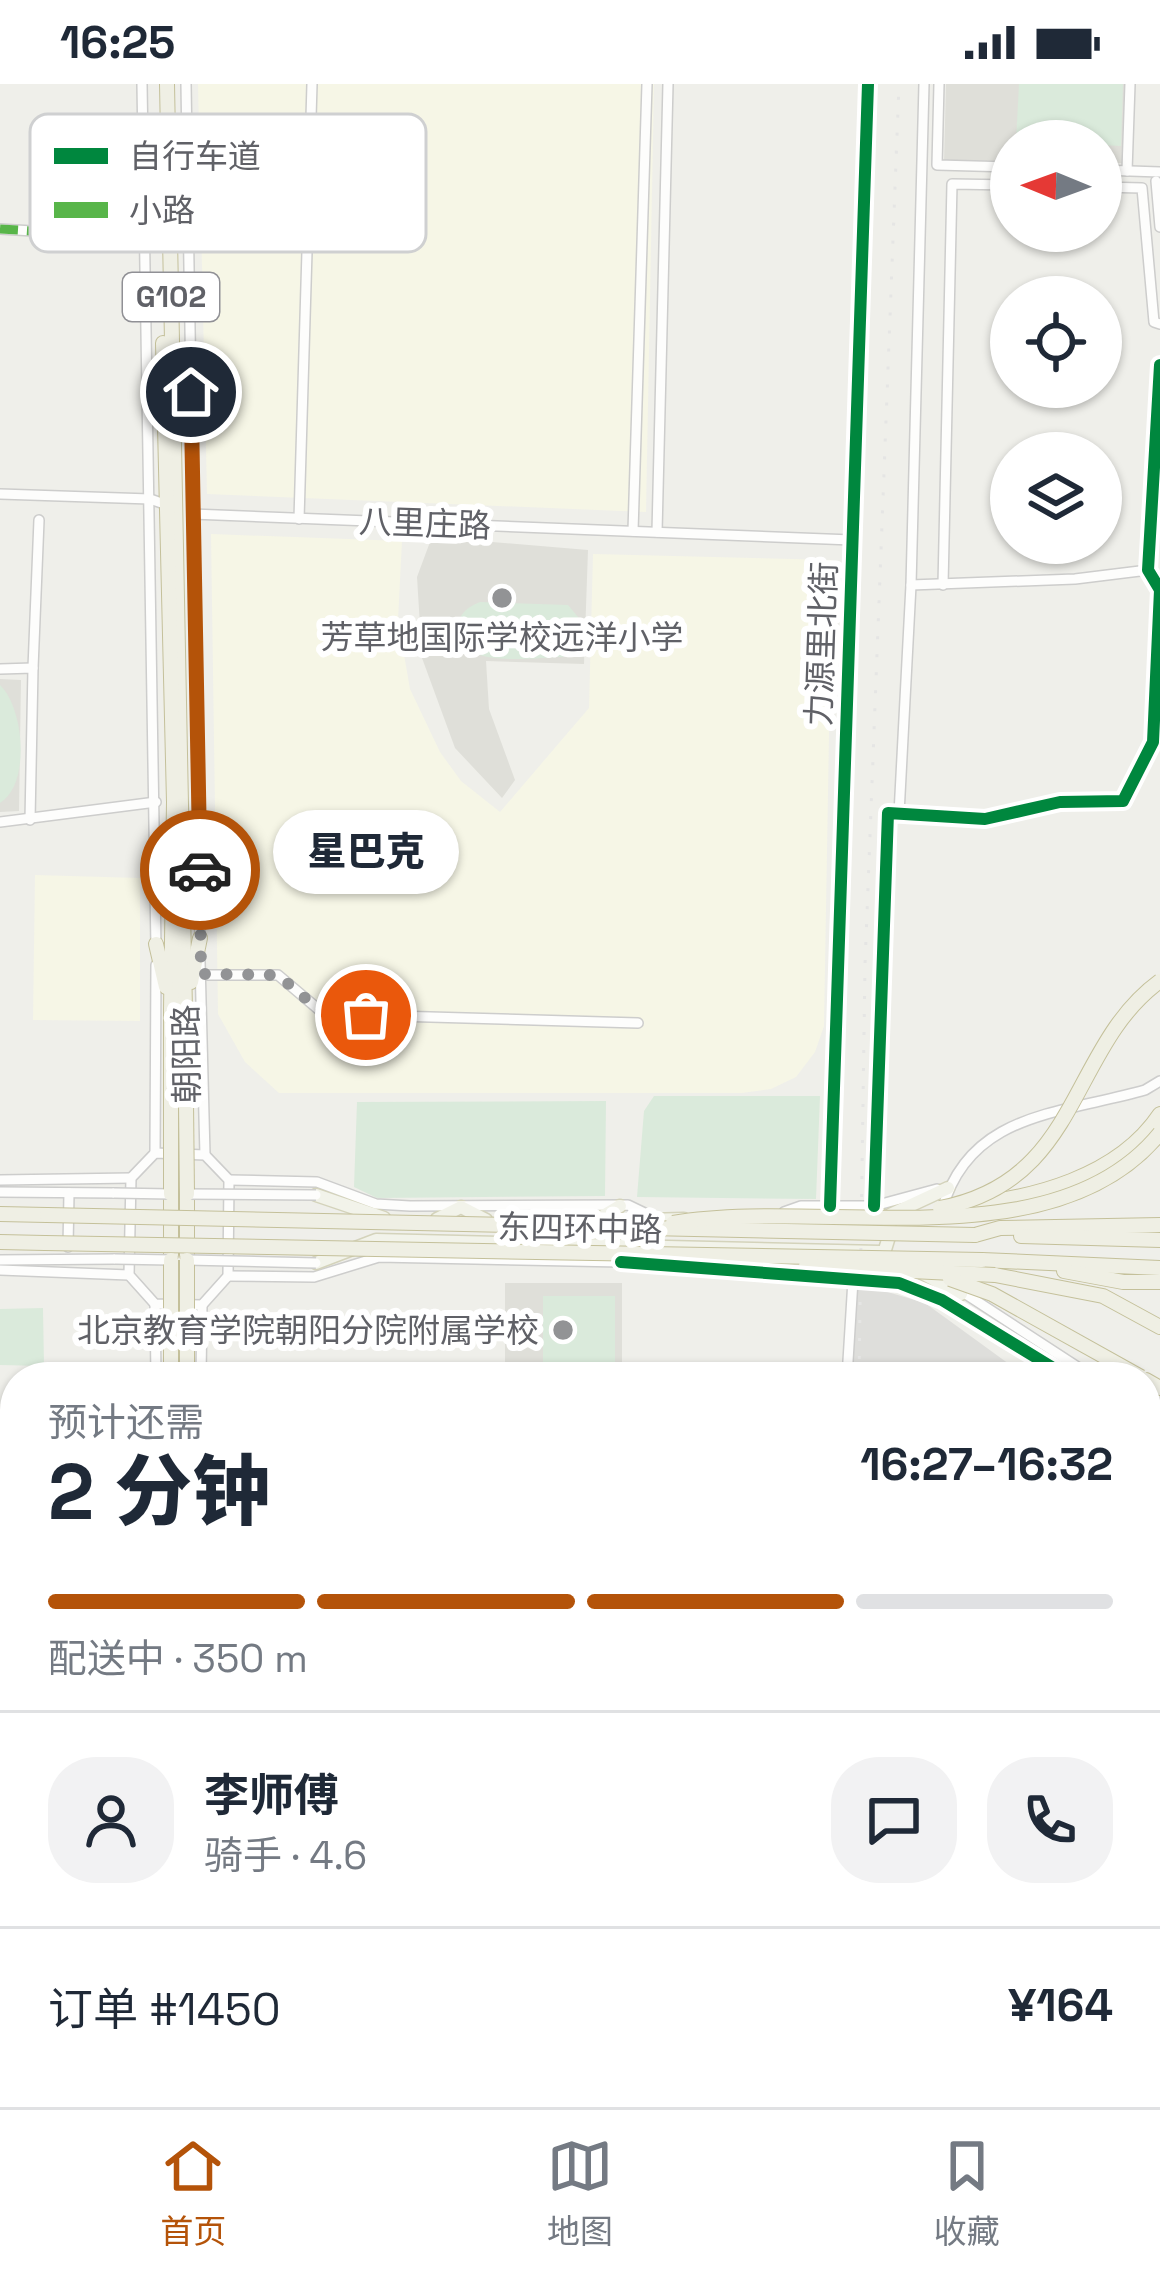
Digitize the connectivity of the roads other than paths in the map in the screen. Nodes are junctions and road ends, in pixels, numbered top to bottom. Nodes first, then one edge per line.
1 (142, 84) edge
2 (158, 84) edge
3 (167, 84) edge
4 (186, 84) edge
5 (312, 84) edge
6 (646, 84) edge
7 (668, 84) edge
8 (868, 84) edge
9 (924, 84) edge
10 (939, 84) edge
11 (1130, 84) edge
12 (143, 114) edge
13 (159, 114) edge
14 (168, 114) edge
15 (186, 114) edge
16 (311, 114) edge
17 (990, 166) edge
18 (1122, 171) edge
19 (1127, 171) junction
20 (1158, 176) edge
21 (990, 185) edge
22 (1122, 188) edge
23 (1160, 227) edge
24 (0, 229) edge
25 (30, 231) edge
26 (146, 252) edge
27 (166, 252) edge
28 (172, 252) edge
29 (183, 252) edge
30 (307, 252) edge
31 (1160, 324) edge
32 (1160, 365) edge
33 (0, 494) edge
34 (150, 499) junction
35 (179, 510) junction
36 (299, 519) junction
37 (39, 520) dead end
38 (633, 531) junction
39 (658, 532) junction
40 (852, 540) junction
41 (1148, 570) junction
42 (911, 585) junction
43 (943, 585) junction
44 (1160, 590) edge
45 (33, 668) junction
46 (0, 669) edge
47 (156, 802) junction
48 (899, 814) junction
49 (30, 820) junction
50 (0, 822) edge
51 (200, 938) junction
52 (156, 944) junction
53 (201, 974) junction
54 (1160, 981) edge
55 (178, 1010) junction
56 (638, 1023) dead end
57 (1160, 1081) edge
58 (1160, 1114) edge
59 (1160, 1132) edge
60 (155, 1153) junction
61 (205, 1155) junction
62 (131, 1178) junction
63 (0, 1180) edge
64 (229, 1180) junction
65 (948, 1188) junction
66 (0, 1192) edge
67 (69, 1193) junction
68 (179, 1194) junction
69 (316, 1195) joint
70 (956, 1205) junction
71 (620, 1206) junction
72 (830, 1206) junction
73 (874, 1206) junction
74 (461, 1207) junction
75 (0, 1214) edge
76 (892, 1216) junction
77 (437, 1219) junction
78 (656, 1219) junction
79 (761, 1219) junction
80 (486, 1220) junction
81 (782, 1220) junction
82 (593, 1222) junction
83 (1160, 1225) edge
84 (639, 1229) junction
85 (975, 1235) junction
86 (1160, 1240) edge
87 (0, 1242) edge
88 (782, 1248) junction
89 (884, 1253) junction
90 (640, 1254) junction
91 (68, 1258) junction
92 (0, 1260) edge
93 (179, 1260) junction
94 (1014, 1261) junction
95 (316, 1263) joint
96 (1160, 1268) edge
97 (0, 1270) edge
98 (922, 1272) junction
99 (129, 1275) junction
100 (228, 1276) junction
101 (853, 1280) junction
102 (1155, 1283) edge
103 (961, 1294) junction
104 (155, 1304) junction
105 (202, 1305) junction
106 (1160, 1327) edge
107 (156, 1362) edge
108 (172, 1362) edge
109 (186, 1362) edge
110 (201, 1362) edge
111 (848, 1362) edge
112 (1043, 1362) edge
113 (1069, 1362) edge
114 (1114, 1362) edge

1 - 12 street, 朝阳路
2 - 13 highway, 朝阳路 / G102
3 - 14 highway, 朝阳路 / G102
4 - 15 street, 朝阳路
5 - 16 street
6 - 38 street
7 - 39 street
8 - 40 street, 力源里北街
9 - 42 street
10 - 17 street
11 - 19 street
18 - 19 street
19 - 20 street
20 - 23 street
21 - 43 street
22 - 31 street
24 - 25 street
26 - 34 street, 朝阳路
27 - 35 highway, 朝阳路 / G102
28 - 35 highway, 朝阳路 / G102
29 - 35 street, 朝阳路
30 - 36 street
32 - 41 street
33 - 34 street, 八里庄路
34 - 35 street, 八里庄路
34 - 47 street, 朝阳路
35 - 36 street, 八里庄路
35 - 51 street, 朝阳路
35 - 55 highway, 朝阳路 / G102
36 - 38 street, 八里庄路
37 - 45 street
38 - 39 street, 八里庄路
39 - 40 street, 八里庄路
40 - 72 street, 力源里北街
41 - 43 street
41 - 44 street
42 - 43 street
42 - 48 street
44 - 48 street
45 - 46 street
45 - 49 street
47 - 49 street
47 - 52 street, 朝阳路
48 - 73 street
49 - 50 street
51 - 53 street, 朝阳路
51 - 55 highway
52 - 55 highway
52 - 60 street, 朝阳路
53 - 56 street
53 - 61 street, 朝阳路
54 - 70 highway, bridge
55 - 68 highway, 朝阳路 / G102, bridge
57 - 65 street, bridge
58 - 70 highway, bridge
59 - 76 highway, bridge
60 - 61 street
60 - 62 street
61 - 64 street
62 - 63 street
62 - 99 street
64 - 74 street, 东四环中路
64 - 100 street
65 - 73 street, 东四环中路
65 - 76 main road, 东四环中路
65 - 103 street
66 - 67 street, 东四环中路
67 - 68 street, 东四环中路, bridge
67 - 91 street
68 - 69 street, 东四环中路, bridge
68 - 93 highway, 朝阳路 / G102, bridge
69 - 77 main road, 东四环中路
70 - 76 highway, bridge
71 - 74 street, 东四环中路
71 - 78 street, 东四环中路
71 - 82 main road
72 - 73 street, 东四环中路
72 - 79 street, 东四环中路
73 - 76 main road
74 - 77 main road
74 - 80 main road
75 - 84 highway, 东四环中路, bridge
76 - 81 main road, 东四环中路
76 - 84 highway, bridge
76 - 89 main road
77 - 80 main road, 东四环中路
78 - 79 main road, 东四环中路
78 - 82 main road, 东四环中路
79 - 81 main road, 东四环中路
80 - 82 main road, 东四环中路
81 - 88 main road
83 - 85 highway
84 - 85 highway, 东四环中路, bridge
85 - 86 highway, 东四环中路
87 - 90 highway, 东四环中路, bridge
88 - 89 main road, 东四环中路
88 - 95 main road, 东四环中路
89 - 103 main road, 东四环中路
90 - 94 highway, 东四环中路, bridge
90 - 98 highway, bridge
91 - 92 street, 东四环中路
91 - 93 street, 东四环中路, bridge
93 - 95 street, 东四环中路, bridge
93 - 108 highway, 朝阳路 / G102, bridge
93 - 109 highway, 朝阳路 / G102, bridge
94 - 96 highway, 东四环中路
94 - 102 highway
97 - 99 street
98 - 106 highway, bridge
98 - 114 highway, bridge
99 - 104 street
100 - 101 street, 东四环中路
100 - 105 street
101 - 111 street
101 - 112 street, 东四环中路
103 - 113 street
104 - 105 street
104 - 107 street
105 - 110 street

